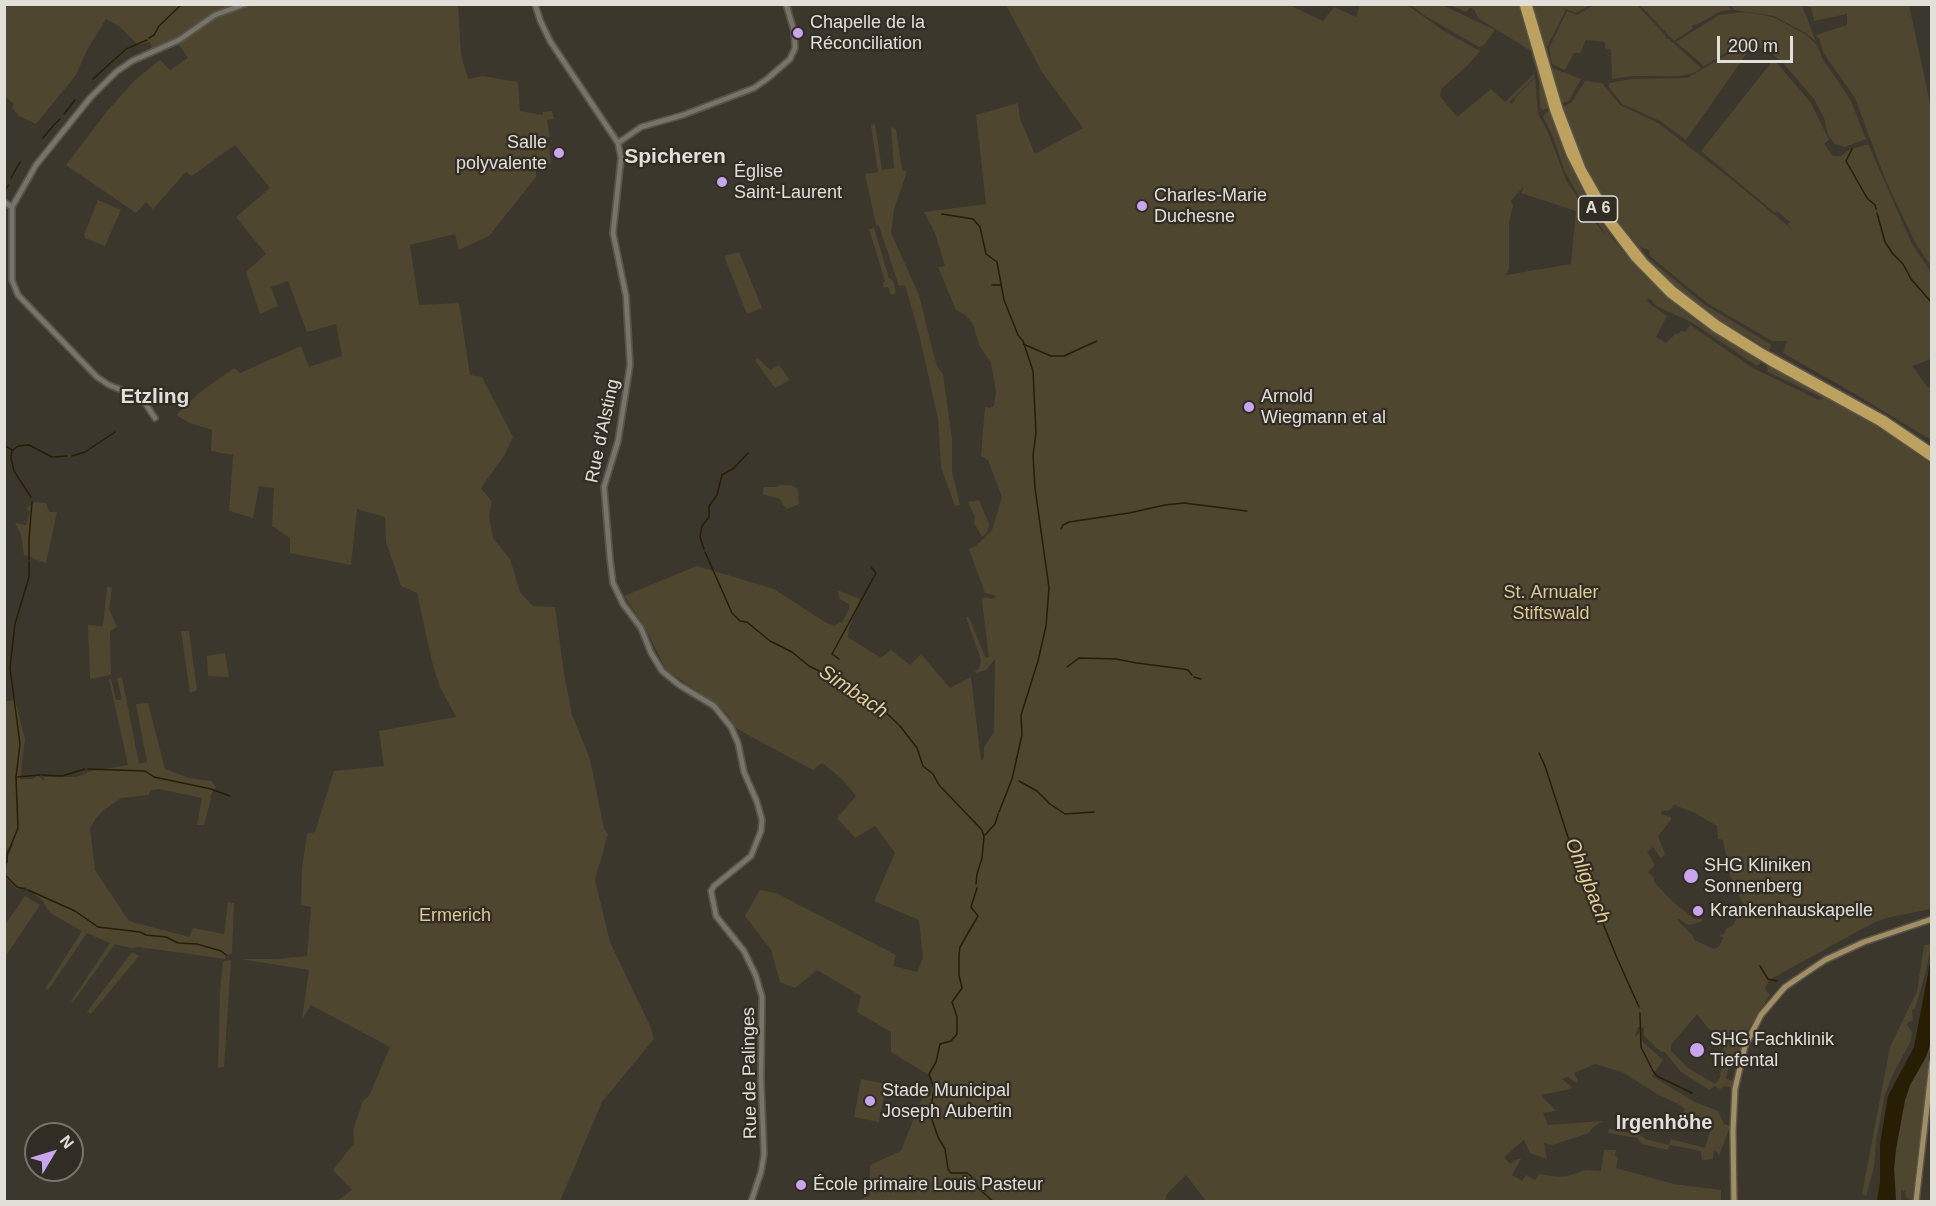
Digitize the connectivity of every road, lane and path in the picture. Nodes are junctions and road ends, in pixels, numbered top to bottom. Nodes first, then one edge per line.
1 (245, 4) edge
2 (535, 4) edge
3 (786, 4) edge
4 (1523, 4) edge
5 (1528, 4) edge
6 (618, 143) junction
7 (4, 201) edge
8 (12, 207) junction
9 (1759, 353) junction
10 (1775, 362) junction
11 (155, 418) dead end
12 (1932, 452) edge
13 (1932, 458) edge
14 (738, 743) joint
15 (1932, 919) edge
16 (1932, 1063) edge
17 (751, 1202) edge
18 (1734, 1202) edge
19 (1915, 1202) edge

1 - 8 main road
2 - 6 main road
3 - 6 main road
4 - 9 highway, A 6
5 - 9 highway, A 6
6 - 14 main road, Rue d'Alsting
7 - 8 main road
8 - 11 main road
9 - 10 highway, A 6
10 - 12 highway, A 6
10 - 13 highway, A 6
14 - 17 main road, Rue de Palinges
15 - 18 main road
16 - 19 main road

